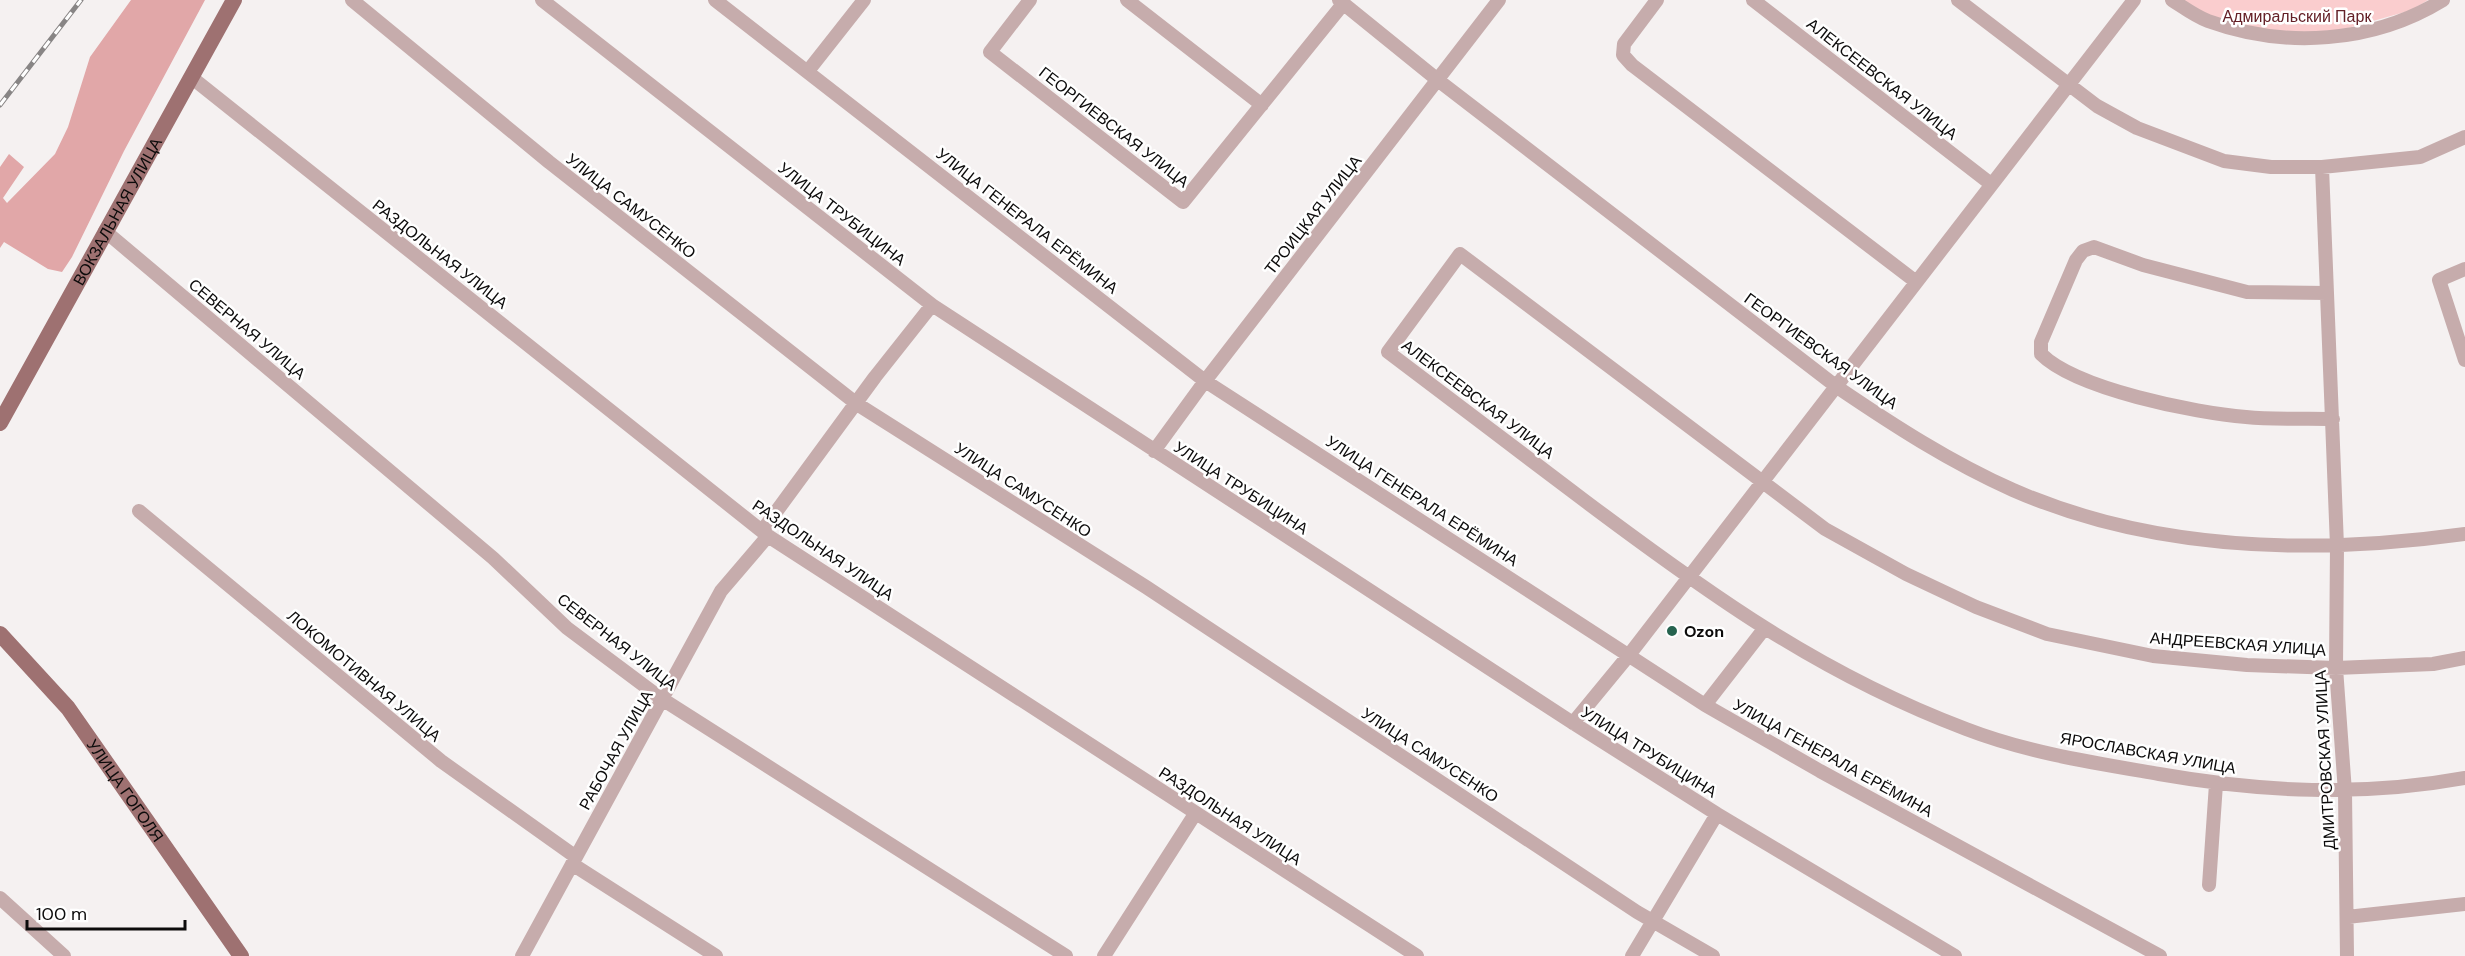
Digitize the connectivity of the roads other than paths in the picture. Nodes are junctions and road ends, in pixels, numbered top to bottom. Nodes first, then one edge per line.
1 (234, 0) edge
2 (352, 0) edge
3 (542, 0) edge
4 (715, 0) edge
5 (864, 0) edge
6 (1030, 0) edge
7 (1126, 0) edge
8 (1499, 0) edge
9 (1657, 0) edge
10 (1753, 0) edge
11 (1958, 0) edge
12 (2134, 0) edge
13 (2172, 0) edge
14 (2443, 0) edge
15 (1341, 2) edge
16 (807, 71) junction
17 (191, 77) junction
18 (1439, 81) junction
19 (2067, 85) junction
20 (1262, 105) junction
21 (2465, 137) edge
22 (2322, 167) junction
23 (1991, 184) junction
24 (105, 231) junction
25 (2465, 268) edge
26 (1915, 281) junction
27 (2327, 293) junction
28 (932, 305) junction
29 (2465, 360) edge
30 (1205, 381) junction
31 (1837, 387) junction
32 (857, 404) junction
33 (2333, 419) junction
34 (0, 423) edge
35 (1154, 451) junction
36 (1761, 481) junction
37 (138, 511) dead end
38 (765, 533) junction
39 (2465, 534) edge
40 (2337, 546) junction
41 (1688, 578) junction
42 (1764, 629) junction
43 (0, 634) edge
44 (1629, 655) junction
45 (2465, 658) edge
46 (2336, 668) junction
47 (662, 699) junction
48 (1705, 705) junction
49 (1573, 723) junction
50 (2465, 778) edge
51 (2216, 784) junction
52 (2345, 792) junction
53 (1195, 814) junction
54 (1717, 814) junction
55 (574, 860) junction
56 (2209, 885) dead end
57 (0, 898) edge
58 (2465, 904) edge
59 (2347, 917) junction
60 (1653, 921) junction
61 (64, 956) edge
62 (241, 956) edge
63 (522, 956) edge
64 (716, 956) edge
65 (1066, 956) edge
66 (1104, 956) edge
67 (1417, 956) edge
68 (1632, 956) edge
69 (1713, 956) edge
70 (1955, 956) edge
71 (2160, 956) edge
72 (2347, 956) edge

1 - 17 main road, ВОКЗАЛЬНАЯ УЛИЦА
2 - 32 street, УЛИЦА САМУСЕНКО
3 - 28 street, УЛИЦА ТРУБИЦИНА
4 - 16 street, УЛИЦА ГЕНЕРАЛА ЕРЁМИНА
5 - 16 street
6 - 20 street, ГЕОРГИЕВСКАЯ УЛИЦА
7 - 20 street
8 - 18 street, ТРОИЦКАЯ УЛИЦА
9 - 26 street
10 - 23 street, АЛЕКСЕЕВСКАЯ УЛИЦА
11 - 19 street
12 - 19 street
13 - 14 street
15 - 18 street, ГЕОРГИЕВСКАЯ УЛИЦА
15 - 20 street, ГЕОРГИЕВСКАЯ УЛИЦА
16 - 30 street, УЛИЦА ГЕНЕРАЛА ЕРЁМИНА
17 - 24 main road, ВОКЗАЛЬНАЯ УЛИЦА
17 - 38 street, РАЗДОЛЬНАЯ УЛИЦА
18 - 30 street, ТРОИЦКАЯ УЛИЦА
18 - 31 street, ГЕОРГИЕВСКАЯ УЛИЦА
19 - 22 street
19 - 23 street
21 - 22 street
22 - 27 street, ДМИТРОВСКАЯ УЛИЦА
23 - 26 street
24 - 34 main road, ВОКЗАЛЬНАЯ УЛИЦА
24 - 47 street, СЕВЕРНАЯ УЛИЦА
25 - 29 street
26 - 31 street
27 - 33 street, ДМИТРОВСКАЯ УЛИЦА
27 - 33 street
28 - 32 street, РАБОЧАЯ УЛИЦА
28 - 35 street, УЛИЦА ТРУБИЦИНА
30 - 35 street, ТРОИЦКАЯ УЛИЦА
30 - 44 street, УЛИЦА ГЕНЕРАЛА ЕРЁМИНА
31 - 36 street
31 - 40 street, ГЕОРГИЕВСКАЯ УЛИЦА
32 - 38 street, РАБОЧАЯ УЛИЦА
32 - 60 street, УЛИЦА САМУСЕНКО
33 - 40 street, ДМИТРОВСКАЯ УЛИЦА
35 - 49 street, УЛИЦА ТРУБИЦИНА
36 - 41 street
36 - 41 street, АЛЕКСЕЕВСКАЯ УЛИЦА
36 - 46 street, АНДРЕЕВСКАЯ УЛИЦА
37 - 55 street, ЛОКОМОТИВНАЯ УЛИЦА
38 - 47 street, РАБОЧАЯ УЛИЦА
38 - 53 street, РАЗДОЛЬНАЯ УЛИЦА
39 - 40 street, ГЕОРГИЕВСКАЯ УЛИЦА
40 - 46 street, ДМИТРОВСКАЯ УЛИЦА
41 - 42 street, ЯРОСЛАВСКАЯ УЛИЦА
41 - 44 street
42 - 48 street
42 - 51 street, ЯРОСЛАВСКАЯ УЛИЦА
43 - 62 main road, УЛИЦА ГОГОЛЯ
44 - 48 street, УЛИЦА ГЕНЕРАЛА ЕРЁМИНА
44 - 49 street
45 - 46 street, АНДРЕЕВСКАЯ УЛИЦА
46 - 52 street, ДМИТРОВСКАЯ УЛИЦА
47 - 55 street, РАБОЧАЯ УЛИЦА
47 - 65 street, СЕВЕРНАЯ УЛИЦА
48 - 71 street, УЛИЦА ГЕНЕРАЛА ЕРЁМИНА
49 - 54 street, УЛИЦА ТРУБИЦИНА
50 - 52 street, ЯРОСЛАВСКАЯ УЛИЦА
51 - 52 street, ЯРОСЛАВСКАЯ УЛИЦА
51 - 56 street
52 - 59 street, ДМИТРОВСКАЯ УЛИЦА
53 - 66 street
53 - 67 street, РАЗДОЛЬНАЯ УЛИЦА
54 - 60 street
54 - 70 street, УЛИЦА ТРУБИЦИНА
55 - 63 street, РАБОЧАЯ УЛИЦА
55 - 64 street, ЛОКОМОТИВНАЯ УЛИЦА
57 - 61 street
58 - 59 street
59 - 72 street, ДМИТРОВСКАЯ УЛИЦА
60 - 68 street
60 - 69 street, УЛИЦА САМУСЕНКО

